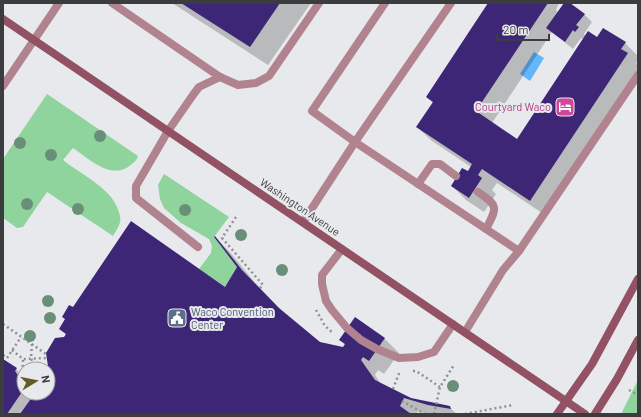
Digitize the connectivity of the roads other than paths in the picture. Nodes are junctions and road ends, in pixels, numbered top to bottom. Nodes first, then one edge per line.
1 (59, 3) edge
2 (112, 3) edge
3 (319, 3) edge
4 (385, 3) edge
5 (451, 3) edge
6 (3, 19) edge
7 (34, 40) junction
8 (638, 75) edge
9 (220, 78) junction
10 (3, 86) edge
11 (168, 131) junction
12 (355, 142) junction
13 (456, 176) dead end
14 (418, 184) junction
15 (478, 192) dead end
16 (303, 222) junction
17 (486, 229) junction
18 (198, 247) dead end
19 (342, 249) junction
20 (519, 251) junction
21 (638, 279) edge
22 (453, 324) junction
23 (466, 332) junction
24 (638, 340) edge
25 (566, 401) junction
26 (557, 414) edge
27 (585, 414) edge
28 (595, 414) edge

1 - 7 street
2 - 9 street
3 - 9 street
4 - 12 street
5 - 12 street
6 - 7 main road, Washington Avenue
7 - 10 street
7 - 11 main road, Washington Avenue
8 - 20 street
9 - 11 street
11 - 16 main road, Washington Avenue
11 - 18 street
12 - 14 street
12 - 16 street
13 - 14 street
14 - 17 street
15 - 17 street
16 - 19 main road, Washington Avenue
17 - 20 street
19 - 22 main road, Washington Avenue
19 - 22 street
20 - 23 street
21 - 25 main road
22 - 23 main road, Washington Avenue
23 - 25 main road, Washington Avenue
24 - 28 main road
25 - 26 main road
25 - 27 main road, Washington Avenue

